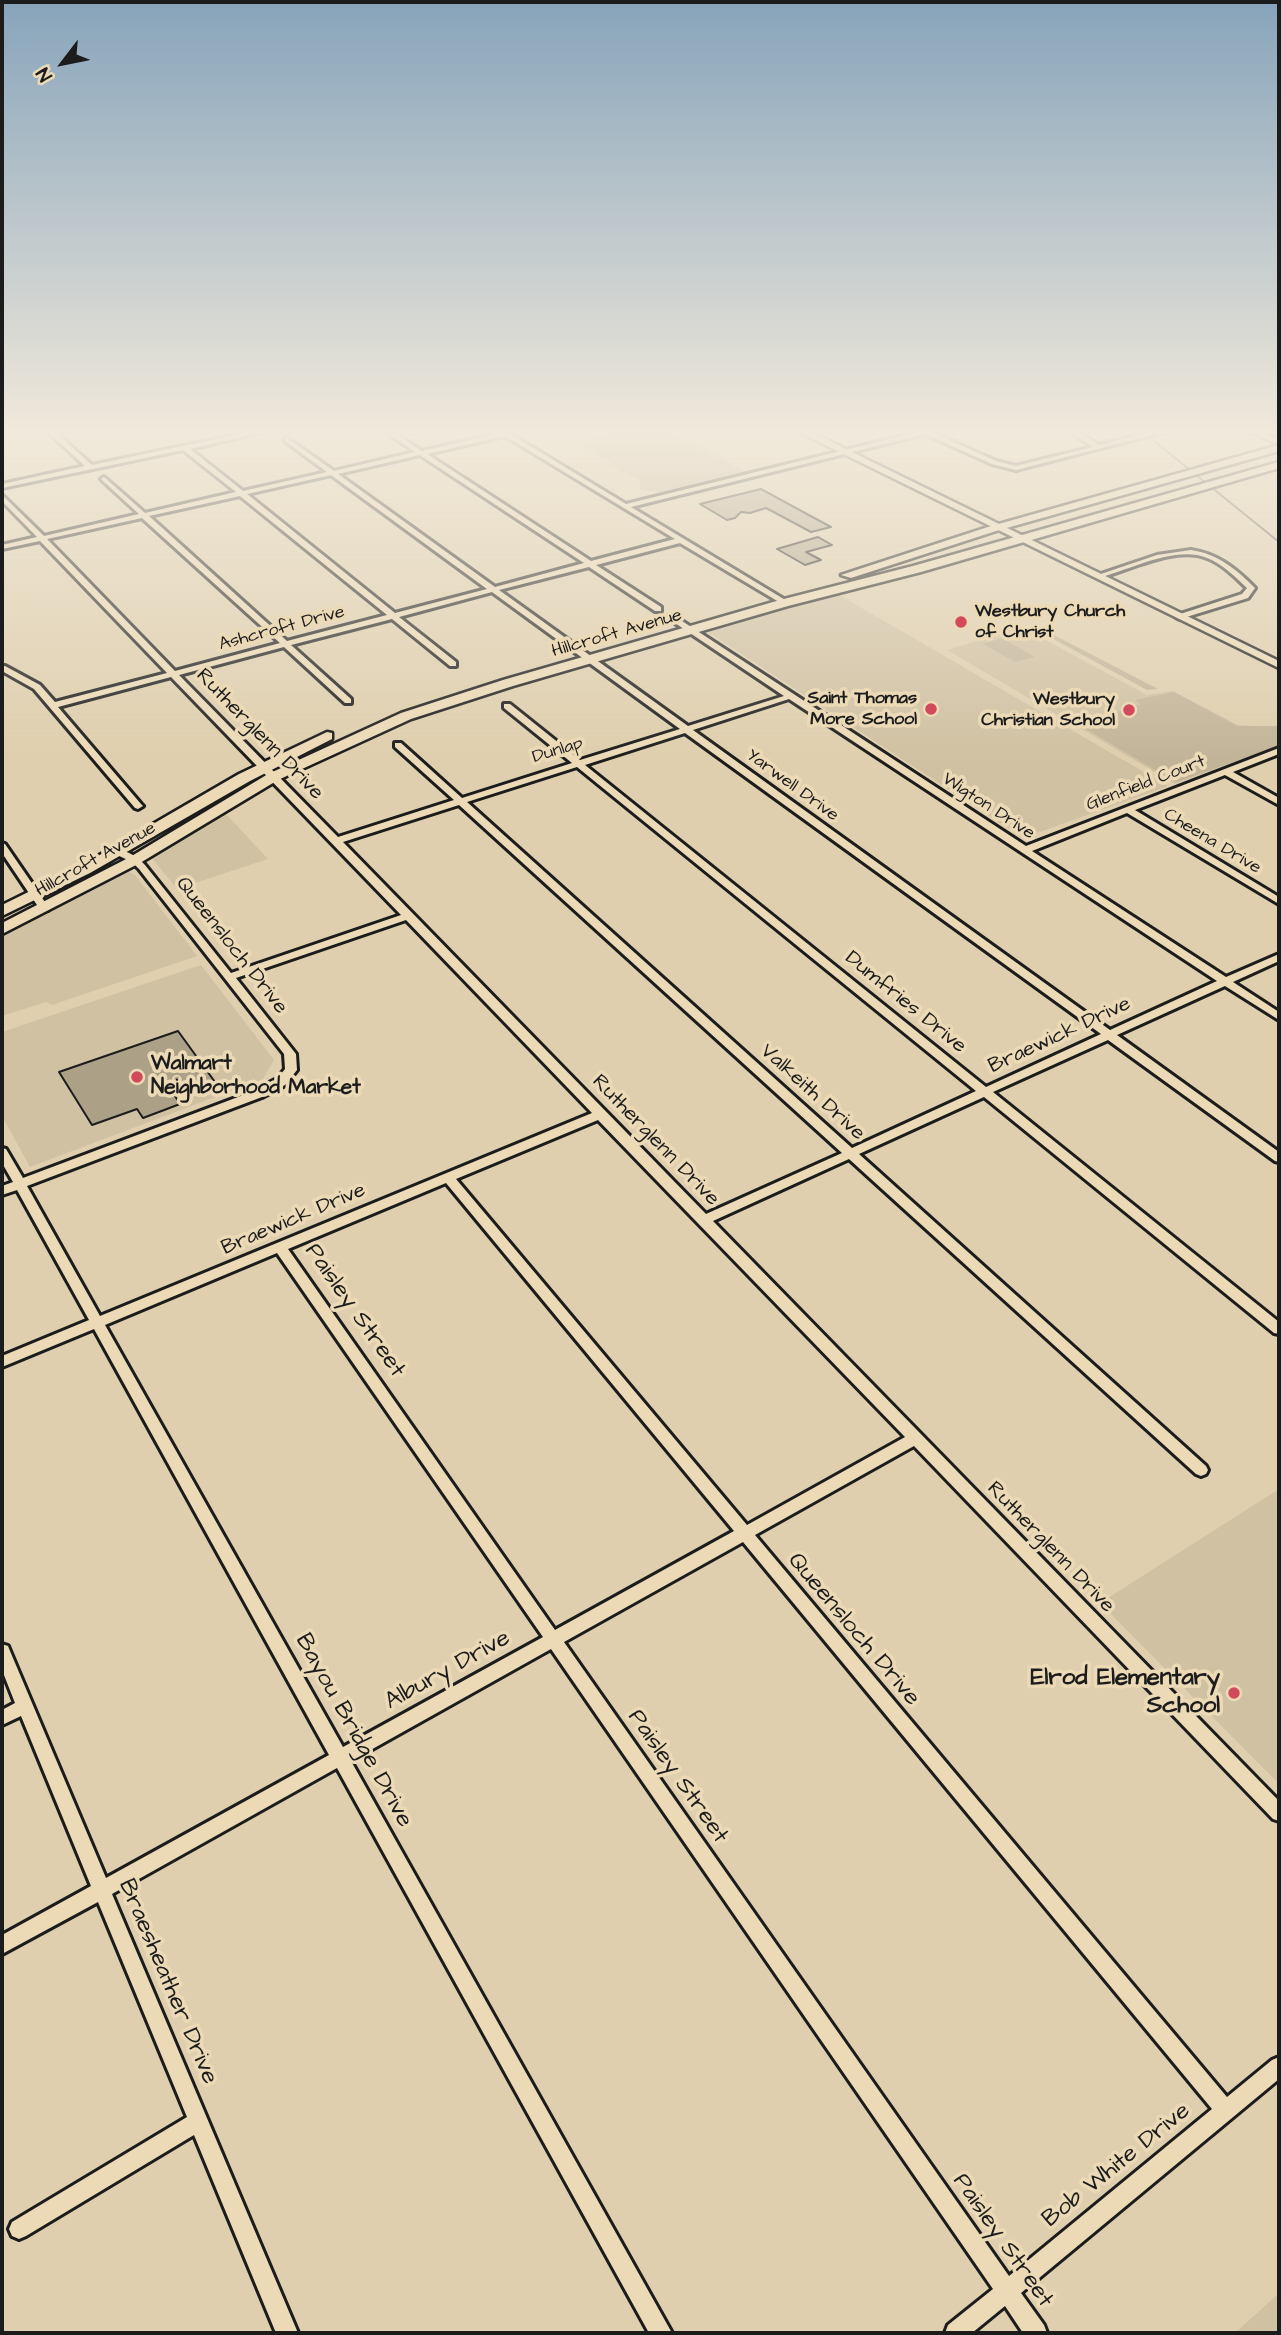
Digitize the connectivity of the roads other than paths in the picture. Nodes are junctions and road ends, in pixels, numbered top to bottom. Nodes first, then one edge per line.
1 (29, 541) edge
2 (45, 541) edge
3 (172, 541) edge
4 (300, 541) edge
5 (427, 541) edge
6 (555, 541) edge
7 (677, 541) edge
8 (683, 541) edge
9 (957, 541) edge
10 (997, 541) edge
11 (1016, 541) edge
12 (1027, 541) edge
13 (2, 547) edge
14 (968, 555) junction
15 (590, 564) junction
16 (1230, 569) joint
17 (1099, 576) junction
18 (494, 589) junction
19 (778, 600) junction
20 (658, 609) dead end
21 (393, 616) junction
22 (1180, 617) junction
23 (685, 627) junction
24 (285, 644) junction
25 (585, 655) junction
26 (1277, 662) edge
27 (453, 664) dead end
28 (2, 668) edge
29 (173, 674) junction
30 (791, 696) junction
31 (348, 701) dead end
32 (54, 705) junction
33 (508, 706) dead end
34 (360, 722) dead end
35 (687, 729) junction
36 (336, 732) dead end
37 (398, 744) dead end
38 (1279, 751) edge
39 (579, 763) junction
40 (263, 766) junction
41 (1226, 772) junction
42 (273, 777) junction
43 (460, 800) junction
44 (1279, 802) edge
45 (138, 806) dead end
46 (1128, 810) junction
47 (336, 841) junction
48 (2, 846) edge
49 (1025, 850) junction
50 (118, 852) junction
51 (135, 860) junction
52 (36, 896) junction
53 (1279, 901) edge
54 (44, 908) junction
55 (2, 911) edge
56 (409, 916) junction
57 (2, 929) edge
58 (1279, 957) edge
59 (229, 977) junction
60 (1226, 981) junction
61 (1279, 1017) edge
62 (1110, 1035) junction
63 (985, 1092) junction
64 (601, 1114) junction
65 (2, 1152) edge
66 (850, 1154) junction
67 (1279, 1158) edge
68 (448, 1177) junction
69 (19, 1184) junction
70 (2, 1191) edge
71 (705, 1220) junction
72 (280, 1247) junction
73 (97, 1323) junction
74 (1279, 1329) edge
75 (2, 1362) edge
76 (916, 1438) junction
77 (1201, 1470) dead end
78 (743, 1534) junction
79 (553, 1642) junction
80 (2, 1651) edge
81 (25, 1706) junction
82 (2, 1718) edge
83 (340, 1758) junction
84 (1279, 1813) edge
85 (101, 1889) junction
86 (2, 1945) edge
87 (1279, 2067) edge
88 (1226, 2111) junction
89 (198, 2121) junction
90 (19, 2229) dead end
91 (1007, 2291) junction
92 (287, 2333) edge
93 (661, 2333) edge
94 (956, 2333) edge
95 (1036, 2333) edge

1 - 13 street
2 - 29 street, Rutherglenn Drive
3 - 24 street
4 - 21 street
5 - 18 street, Yarwell Drive
6 - 15 street
7 - 15 street, Ashcroft Drive
8 - 19 street
9 - 19 main road, Hillcroft Avenue
10 - 14 main road
11 - 14 main road, Hillcroft Avenue
12 - 17 main road
14 - 19 main road, Hillcroft Avenue
15 - 18 street, Ashcroft Drive
15 - 20 street
16 - 17 street
16 - 22 street
17 - 22 main road
18 - 21 street, Ashcroft Drive
18 - 25 street, Yarwell Drive
19 - 23 main road, Hillcroft Avenue
21 - 24 street, Ashcroft Drive
21 - 27 street
22 - 26 main road
23 - 25 main road, Hillcroft Avenue
23 - 30 street, Wigton Drive
24 - 29 street, Ashcroft Drive
24 - 31 street
25 - 34 main road, Hillcroft Avenue
25 - 35 street, Yarwell Drive
25 - 42 main road, Hillcroft Avenue
28 - 32 street
29 - 32 street, Ashcroft Drive
29 - 40 street, Rutherglenn Drive
30 - 35 street, Dunlap
30 - 49 street, Wigton Drive
32 - 45 street
33 - 39 street, Dumfries Drive
35 - 39 street, Dunlap
35 - 62 street, Yarwell Drive
36 - 40 main road, Hillcroft Avenue
37 - 43 street, Valkeith Drive
38 - 41 street, Glenfield Court
39 - 43 street, Dunlap
39 - 63 street, Dumfries Drive
40 - 42 street, Rutherglenn Drive
40 - 50 main road, Hillcroft Avenue
41 - 44 street
41 - 46 street, Glenfield Court
42 - 47 street, Rutherglenn Drive
42 - 51 main road, Hillcroft Avenue
43 - 47 street, Dunlap
43 - 66 street, Valkeith Drive
46 - 49 street, Glenfield Court
46 - 53 street, Cheena Drive
47 - 56 street, Rutherglenn Drive
48 - 52 street
49 - 60 street, Wigton Drive
50 - 51 street, Queensloch Drive
50 - 52 main road, Hillcroft Avenue
51 - 54 main road, Hillcroft Avenue
51 - 59 street, Queensloch Drive
52 - 54 street
52 - 55 main road, Hillcroft Avenue
54 - 57 main road, Hillcroft Avenue
56 - 59 street
56 - 64 street, Rutherglenn Drive
58 - 60 street, Braewick Drive
59 - 69 street, Queensloch Drive
60 - 61 street, Wigton Drive
60 - 62 street, Braewick Drive
62 - 63 street, Braewick Drive
62 - 67 street, Yarwell Drive
63 - 66 street, Braewick Drive
63 - 74 street, Dumfries Drive
64 - 68 street, Braewick Drive
64 - 71 street, Rutherglenn Drive
65 - 69 street, Bayou Bridge Drive
66 - 71 street, Braewick Drive
66 - 77 street, Valkeith Drive
68 - 72 street, Braewick Drive
68 - 78 street, Queensloch Drive
69 - 70 street
69 - 73 street, Bayou Bridge Drive
71 - 76 street, Rutherglenn Drive
72 - 73 street, Braewick Drive
72 - 79 street, Paisley Street
73 - 75 street, Braewick Drive
73 - 83 street, Bayou Bridge Drive
76 - 78 street, Albury Drive
76 - 84 street, Rutherglenn Drive
78 - 79 street, Albury Drive
78 - 88 street, Queensloch Drive
79 - 83 street, Albury Drive
79 - 91 street, Paisley Street
80 - 81 street, Braesheather Drive
81 - 82 street
81 - 85 street, Braesheather Drive
83 - 85 street, Albury Drive
83 - 93 street, Bayou Bridge Drive
85 - 86 street, Albury Drive
85 - 89 street, Braesheather Drive
87 - 88 street, Bob White Drive
88 - 91 street, Bob White Drive
89 - 90 street
89 - 92 street, Braesheather Drive
91 - 94 street, Bob White Drive
91 - 95 street, Paisley Street

